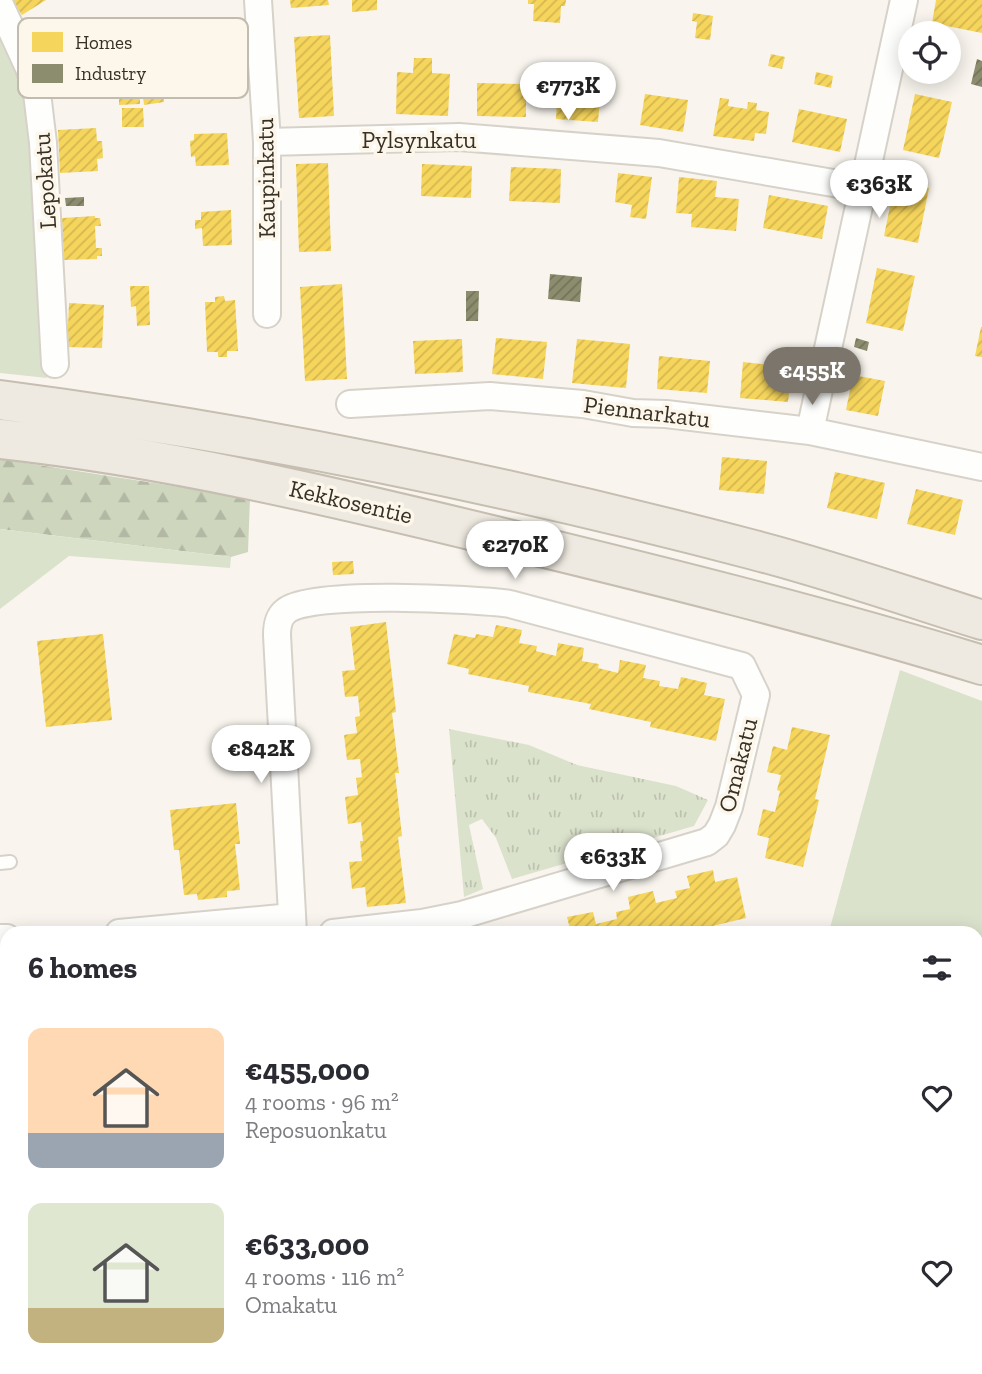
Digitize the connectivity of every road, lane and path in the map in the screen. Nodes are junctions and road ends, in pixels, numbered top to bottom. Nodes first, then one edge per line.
1 (258, 0) edge
2 (904, 0) edge
3 (0, 5) edge
4 (18, 44) edge
5 (38, 98) edge
6 (267, 142) junction
7 (862, 188) junction
8 (267, 313) dead end
9 (55, 365) dead end
10 (0, 400) edge
11 (350, 404) dead end
12 (810, 431) junction
13 (0, 439) edge
14 (982, 467) edge
15 (982, 620) edge
16 (982, 665) edge
17 (292, 925) edge
18 (270, 926) edge
19 (395, 926) edge

1 - 6 street, Kaupinkatu
2 - 7 street
3 - 4 street, Lepokatu
5 - 9 street, Lepokatu
6 - 7 street, Pylsynkatu
6 - 8 street, Kaupinkatu
7 - 12 street
10 - 15 highway, Kekkosentie
11 - 12 street, Piennarkatu
12 - 14 street, Piennarkatu
13 - 16 highway, Kekkosentie
17 - 18 street
17 - 19 street, Omakatu

